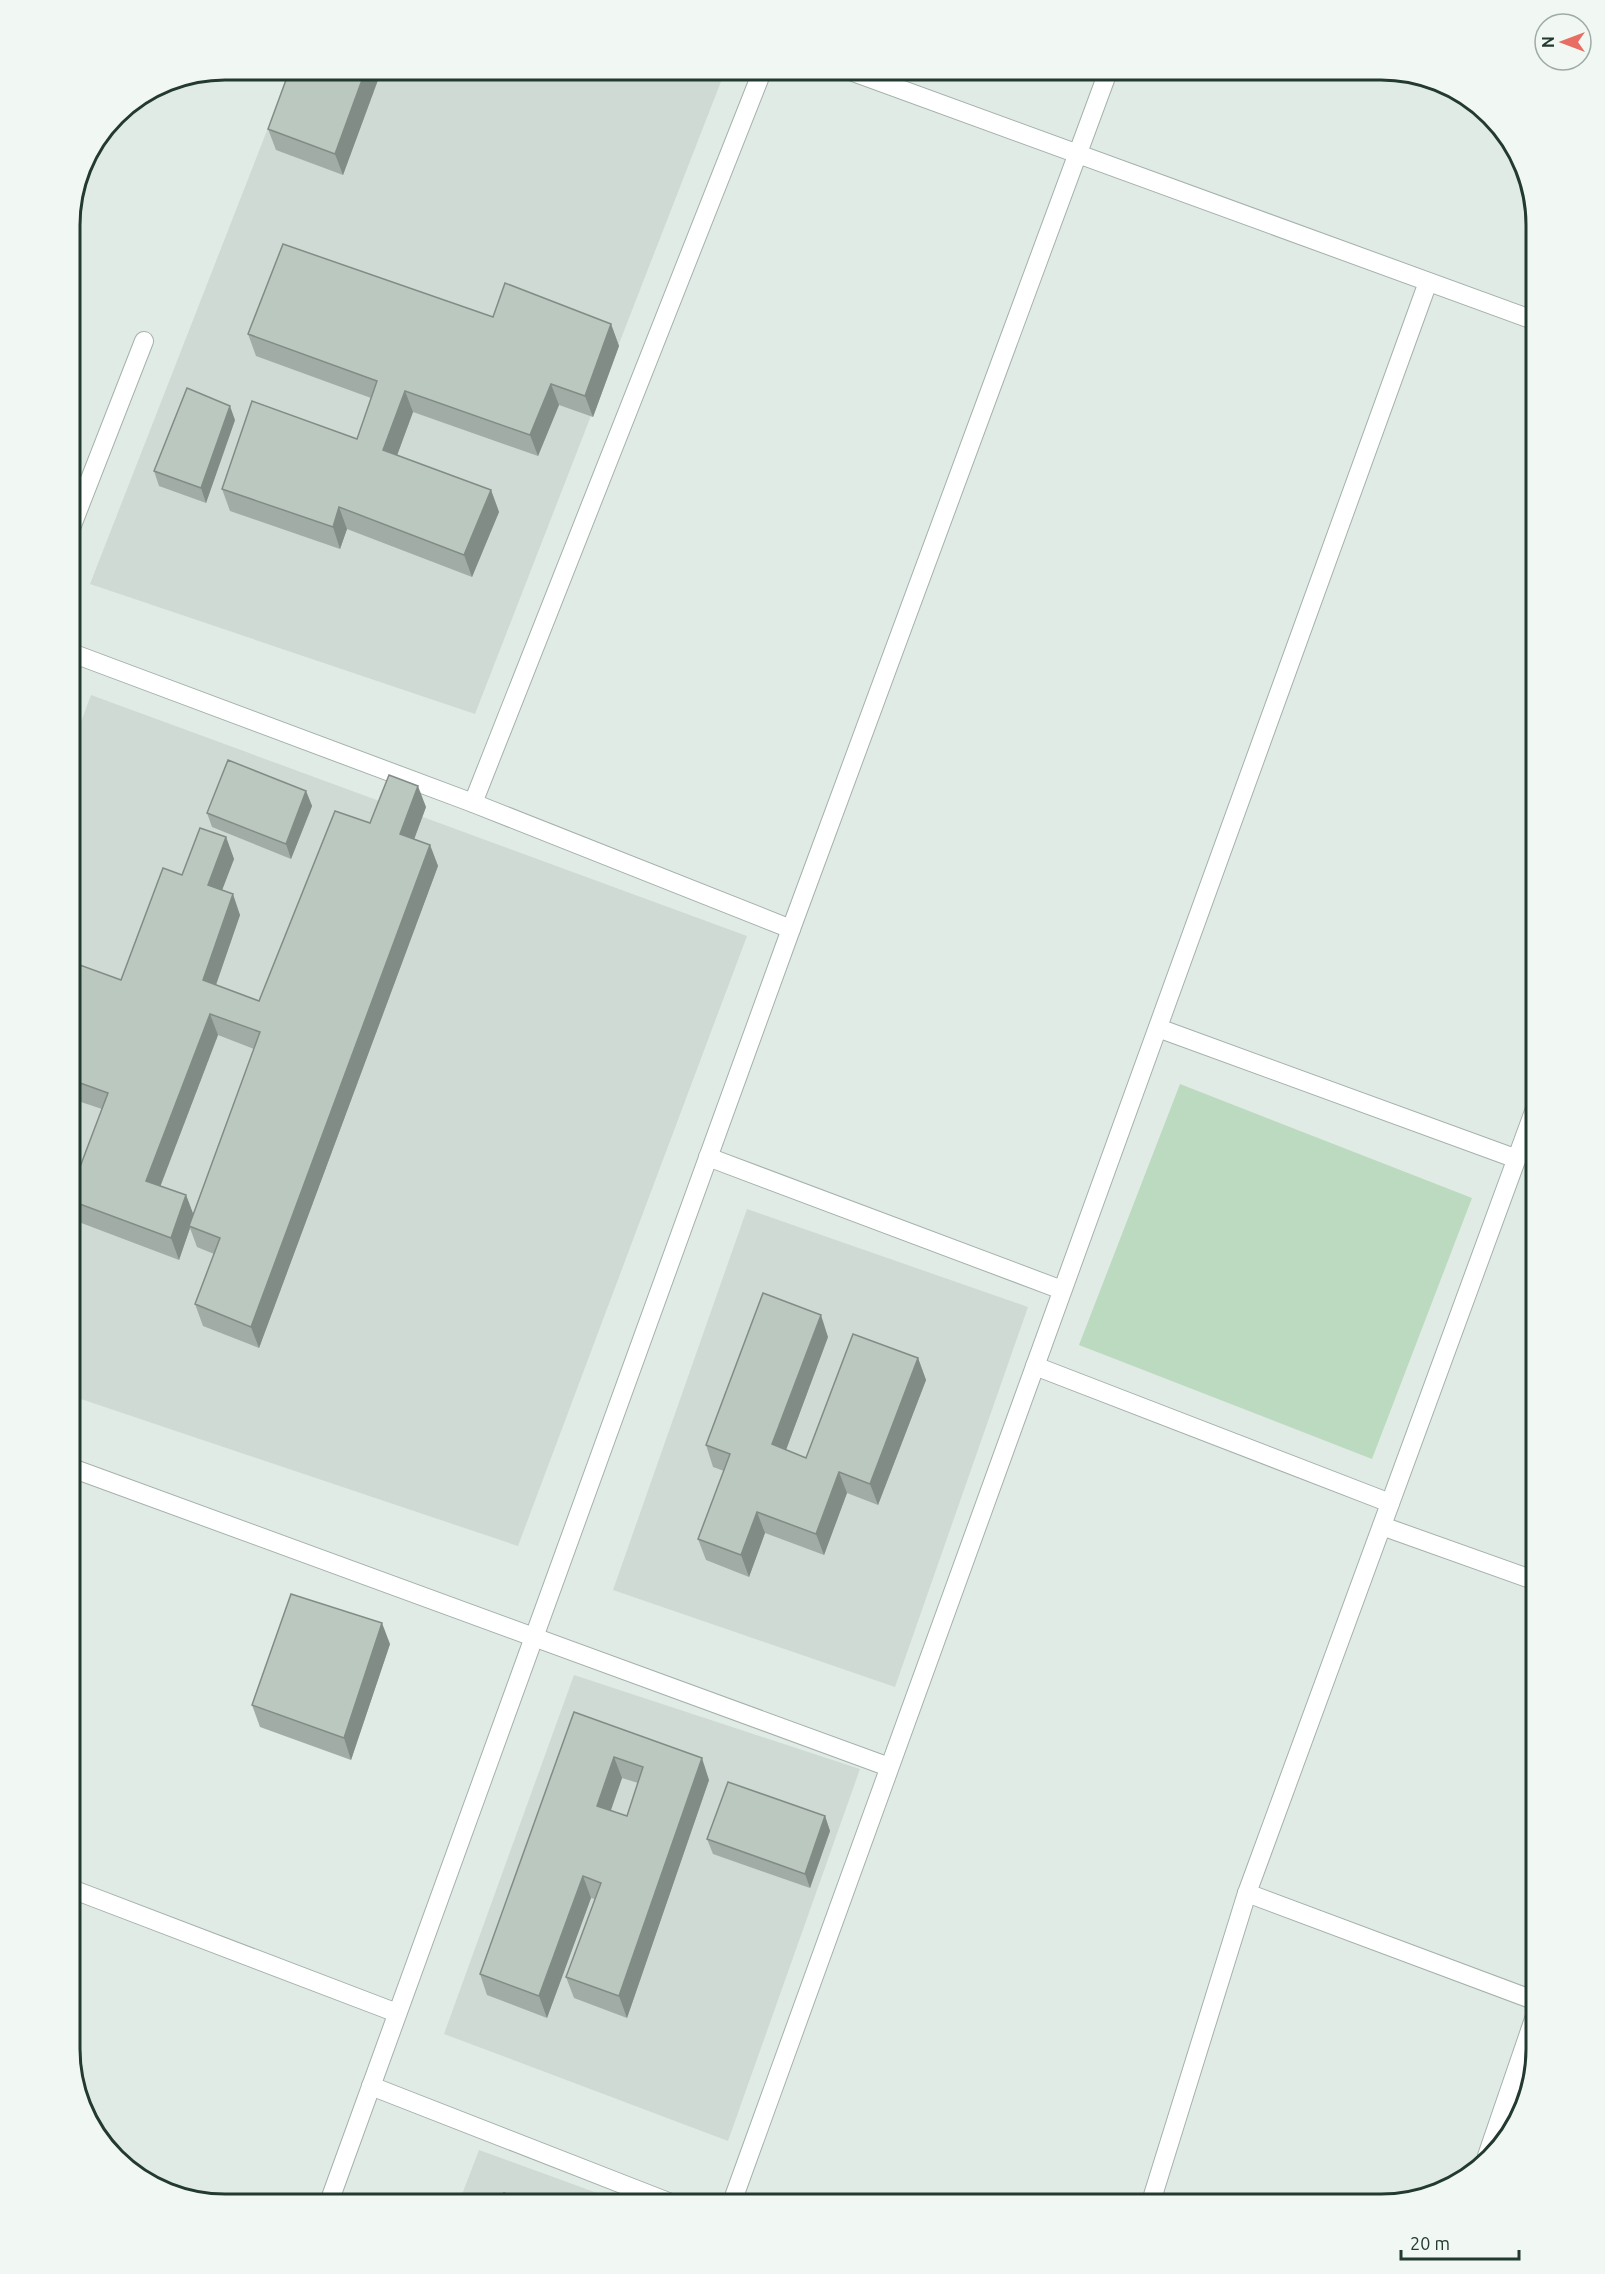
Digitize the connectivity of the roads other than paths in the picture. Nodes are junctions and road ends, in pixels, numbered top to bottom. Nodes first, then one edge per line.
1 (759, 80) edge
2 (875, 80) edge
3 (1104, 80) edge
4 (1077, 154) junction
5 (1428, 282) junction
6 (1526, 317) edge
7 (144, 341) dead end
8 (80, 505) edge
9 (80, 656) edge
10 (473, 803) junction
11 (791, 929) junction
12 (1158, 1028) junction
13 (1526, 1134) edge
14 (708, 1157) junction
15 (1517, 1159) junction
16 (1062, 1290) junction
17 (1035, 1366) junction
18 (80, 1471) edge
19 (1390, 1503) junction
20 (1382, 1526) junction
21 (1526, 1577) edge
22 (534, 1637) junction
23 (889, 1767) junction
24 (80, 1892) edge
25 (1247, 1893) junction
26 (1526, 1997) edge
27 (397, 2013) junction
28 (1526, 2042) edge
29 (371, 2086) junction
30 (1492, 2143) edge
31 (332, 2194) edge
32 (648, 2194) edge
33 (734, 2194) edge
34 (1153, 2194) edge

1 - 10 street
2 - 4 street
3 - 4 street
4 - 5 street
4 - 11 street
5 - 6 street
5 - 12 street
7 - 8 street
9 - 10 street
10 - 11 street
11 - 14 street
12 - 15 street
12 - 16 street
13 - 15 street
14 - 16 street
14 - 22 street
15 - 19 street
16 - 17 street
17 - 19 street
17 - 23 street
18 - 22 street
19 - 20 street
20 - 21 street
20 - 25 street
22 - 23 street
22 - 27 street
23 - 33 street
24 - 27 street
25 - 26 street
25 - 34 street
27 - 29 street
28 - 30 street
29 - 31 street
29 - 32 street

